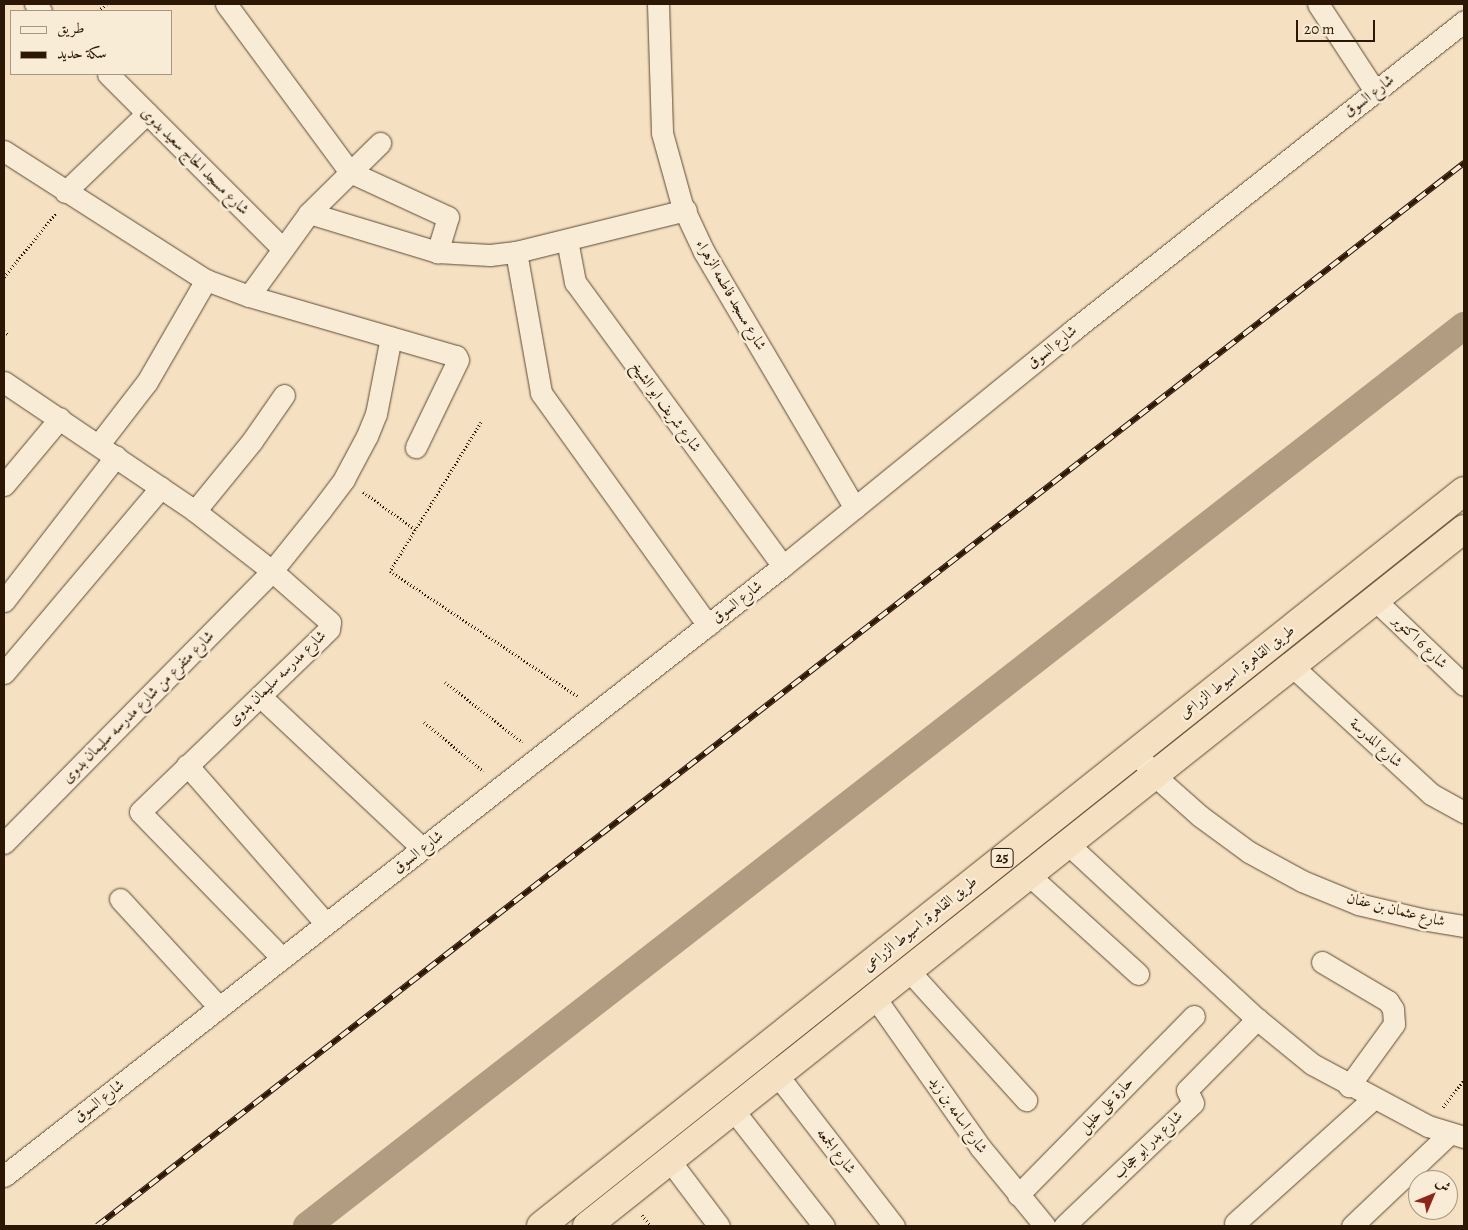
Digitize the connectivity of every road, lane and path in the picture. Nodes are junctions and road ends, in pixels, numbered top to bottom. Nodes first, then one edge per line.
1 (226, 4) edge
2 (658, 4) edge
3 (1318, 4) edge
4 (1464, 21) edge
5 (109, 75) edge
6 (1375, 91) junction
7 (147, 113) junction
8 (380, 143) dead end
9 (4, 151) edge
10 (350, 172) junction
11 (65, 192) junction
12 (686, 210) junction
13 (309, 213) junction
14 (37, 236) dead end
15 (567, 240) junction
16 (282, 248) junction
17 (437, 252) junction
18 (516, 252) junction
19 (4, 277) edge
20 (206, 280) junction
21 (249, 296) junction
22 (4, 331) edge
23 (8, 334) dead end
24 (391, 337) junction
25 (4, 382) edge
26 (284, 395) dead end
27 (60, 418) junction
28 (481, 422) dead end
29 (416, 447) dead end
30 (108, 450) junction
31 (344, 479) junction
32 (4, 485) edge
33 (161, 487) junction
34 (1464, 491) edge
35 (855, 508) junction
36 (195, 511) junction
37 (1464, 529) edge
38 (416, 530) junction
39 (783, 566) junction
40 (272, 571) junction
41 (1375, 600) junction
42 (4, 601) edge
43 (708, 625) junction
44 (1292, 666) junction
45 (4, 673) edge
46 (445, 682) dead end
47 (1464, 685) edge
48 (260, 696) junction
49 (599, 710) junction
50 (424, 722) dead end
51 (1136, 752) junction
52 (540, 756) junction
53 (187, 765) junction
54 (1155, 776) junction
55 (502, 786) junction
56 (1464, 812) edge
57 (4, 843) edge
58 (1068, 845) junction
59 (422, 848) junction
60 (1030, 876) junction
61 (120, 899) dead end
62 (326, 924) junction
63 (1464, 926) edge
64 (282, 958) junction
65 (1322, 962) dead end
66 (910, 972) junction
67 (1138, 974) dead end
68 (876, 998) junction
69 (219, 1007) junction
70 (1194, 1016) dead end
71 (1257, 1019) junction
72 (778, 1076) junction
73 (1464, 1080) edge
74 (1349, 1086) junction
75 (1374, 1098) junction
76 (1026, 1100) dead end
77 (734, 1111) junction
78 (1428, 1126) junction
79 (1457, 1136) edge
80 (670, 1161) junction
81 (4, 1176) edge
82 (1018, 1195) junction
83 (1235, 1223) dead end
84 (541, 1226) edge
85 (587, 1226) edge
86 (719, 1226) edge
87 (824, 1226) edge
88 (894, 1226) edge
89 (1045, 1226) edge
90 (1064, 1226) edge
91 (1352, 1226) edge

1 - 10 street
2 - 12 street, شارع مسجد فاطمه الزهراء
3 - 6 street
4 - 6 street, شارع السوق
5 - 7 street, شارع مسجد الحاج سعيد بدوى
6 - 35 street, شارع السوق
7 - 11 street
7 - 16 street, شارع مسجد الحاج سعيد بدوى
8 - 10 street
9 - 11 street
10 - 13 street
10 - 17 street
11 - 20 street
12 - 15 street
12 - 35 street, شارع مسجد فاطمه الزهراء
13 - 16 street
13 - 17 street
14 - 19 path
15 - 18 street
15 - 39 street, شارع شريف ابو الشيخ
16 - 21 street
17 - 18 street
18 - 43 street
20 - 21 street
20 - 30 street
21 - 24 street
22 - 23 path
24 - 29 street
24 - 31 street, شارع متفرع من شارع مدرسه سليمان بدوى
25 - 27 street, شارع مدرسه سليمان بدوى
26 - 36 street
27 - 30 street, شارع مدرسه سليمان بدوى
27 - 32 street
28 - 38 path
30 - 33 street, شارع مدرسه سليمان بدوى
30 - 42 street
31 - 38 path
31 - 40 street, شارع متفرع من شارع مدرسه سليمان بدوى
33 - 36 street, شارع مدرسه سليمان بدوى
33 - 45 street
34 - 51 highway, طريق القاهرة, اسيوط الزراعى / 25
35 - 39 street, شارع السوق
36 - 40 street, شارع مدرسه سليمان بدوى
37 - 41 highway, طريق القاهرة, اسيوط الزراعى / 25
38 - 49 path
39 - 43 street, شارع السوق
40 - 48 street, شارع مدرسه سليمان بدوى
40 - 57 street, شارع متفرع من شارع مدرسه سليمان بدوى
41 - 44 highway, طريق القاهرة, اسيوط الزراعى / 25
41 - 47 street, شارع 6 اكتوبر
43 - 49 street, شارع السوق
44 - 54 highway, طريق القاهرة, اسيوط الزراعى / 25
44 - 56 street, شارع المدرسة
46 - 52 path
48 - 53 street, شارع مدرسه سليمان بدوى
48 - 59 street
49 - 52 street, شارع السوق
50 - 55 path
51 - 54 street, شارع عثمان بن عفان
51 - 84 highway, طريق القاهرة, اسيوط الزراعى / 25
52 - 55 street, شارع السوق
53 - 62 street
53 - 64 street, شارع مدرسه سليمان بدوى
54 - 58 highway, طريق القاهرة, اسيوط الزراعى / 25
54 - 63 street, شارع عثمان بن عفان
55 - 59 street, شارع السوق
58 - 60 highway, طريق القاهرة, اسيوط الزراعى / 25
58 - 71 street
59 - 62 street, شارع السوق
60 - 66 highway, طريق القاهرة, اسيوط الزراعى / 25
60 - 67 street
61 - 69 street
62 - 64 street, شارع السوق
64 - 69 street, شارع السوق
65 - 74 street
66 - 68 highway, طريق القاهرة, اسيوط الزراعى / 25
66 - 76 street
68 - 72 highway, طريق القاهرة, اسيوط الزراعى / 25
68 - 82 street, شارع اسامه بن زيد
69 - 81 street, شارع السوق
70 - 82 street, حارة على خليل
71 - 74 street
71 - 90 street, شارع بدر ابو حجاب
72 - 77 highway, طريق القاهرة, اسيوط الزراعى / 25
72 - 88 street, شارع الجمعه
73 - 78 path
74 - 75 street
75 - 78 street
75 - 83 street
77 - 80 highway, طريق القاهرة, اسيوط الزراعى / 25
77 - 87 street
78 - 79 street
79 - 91 street
80 - 85 highway, طريق القاهرة, اسيوط الزراعى / 25
80 - 86 street
82 - 89 street, شارع اسامه بن زيد

